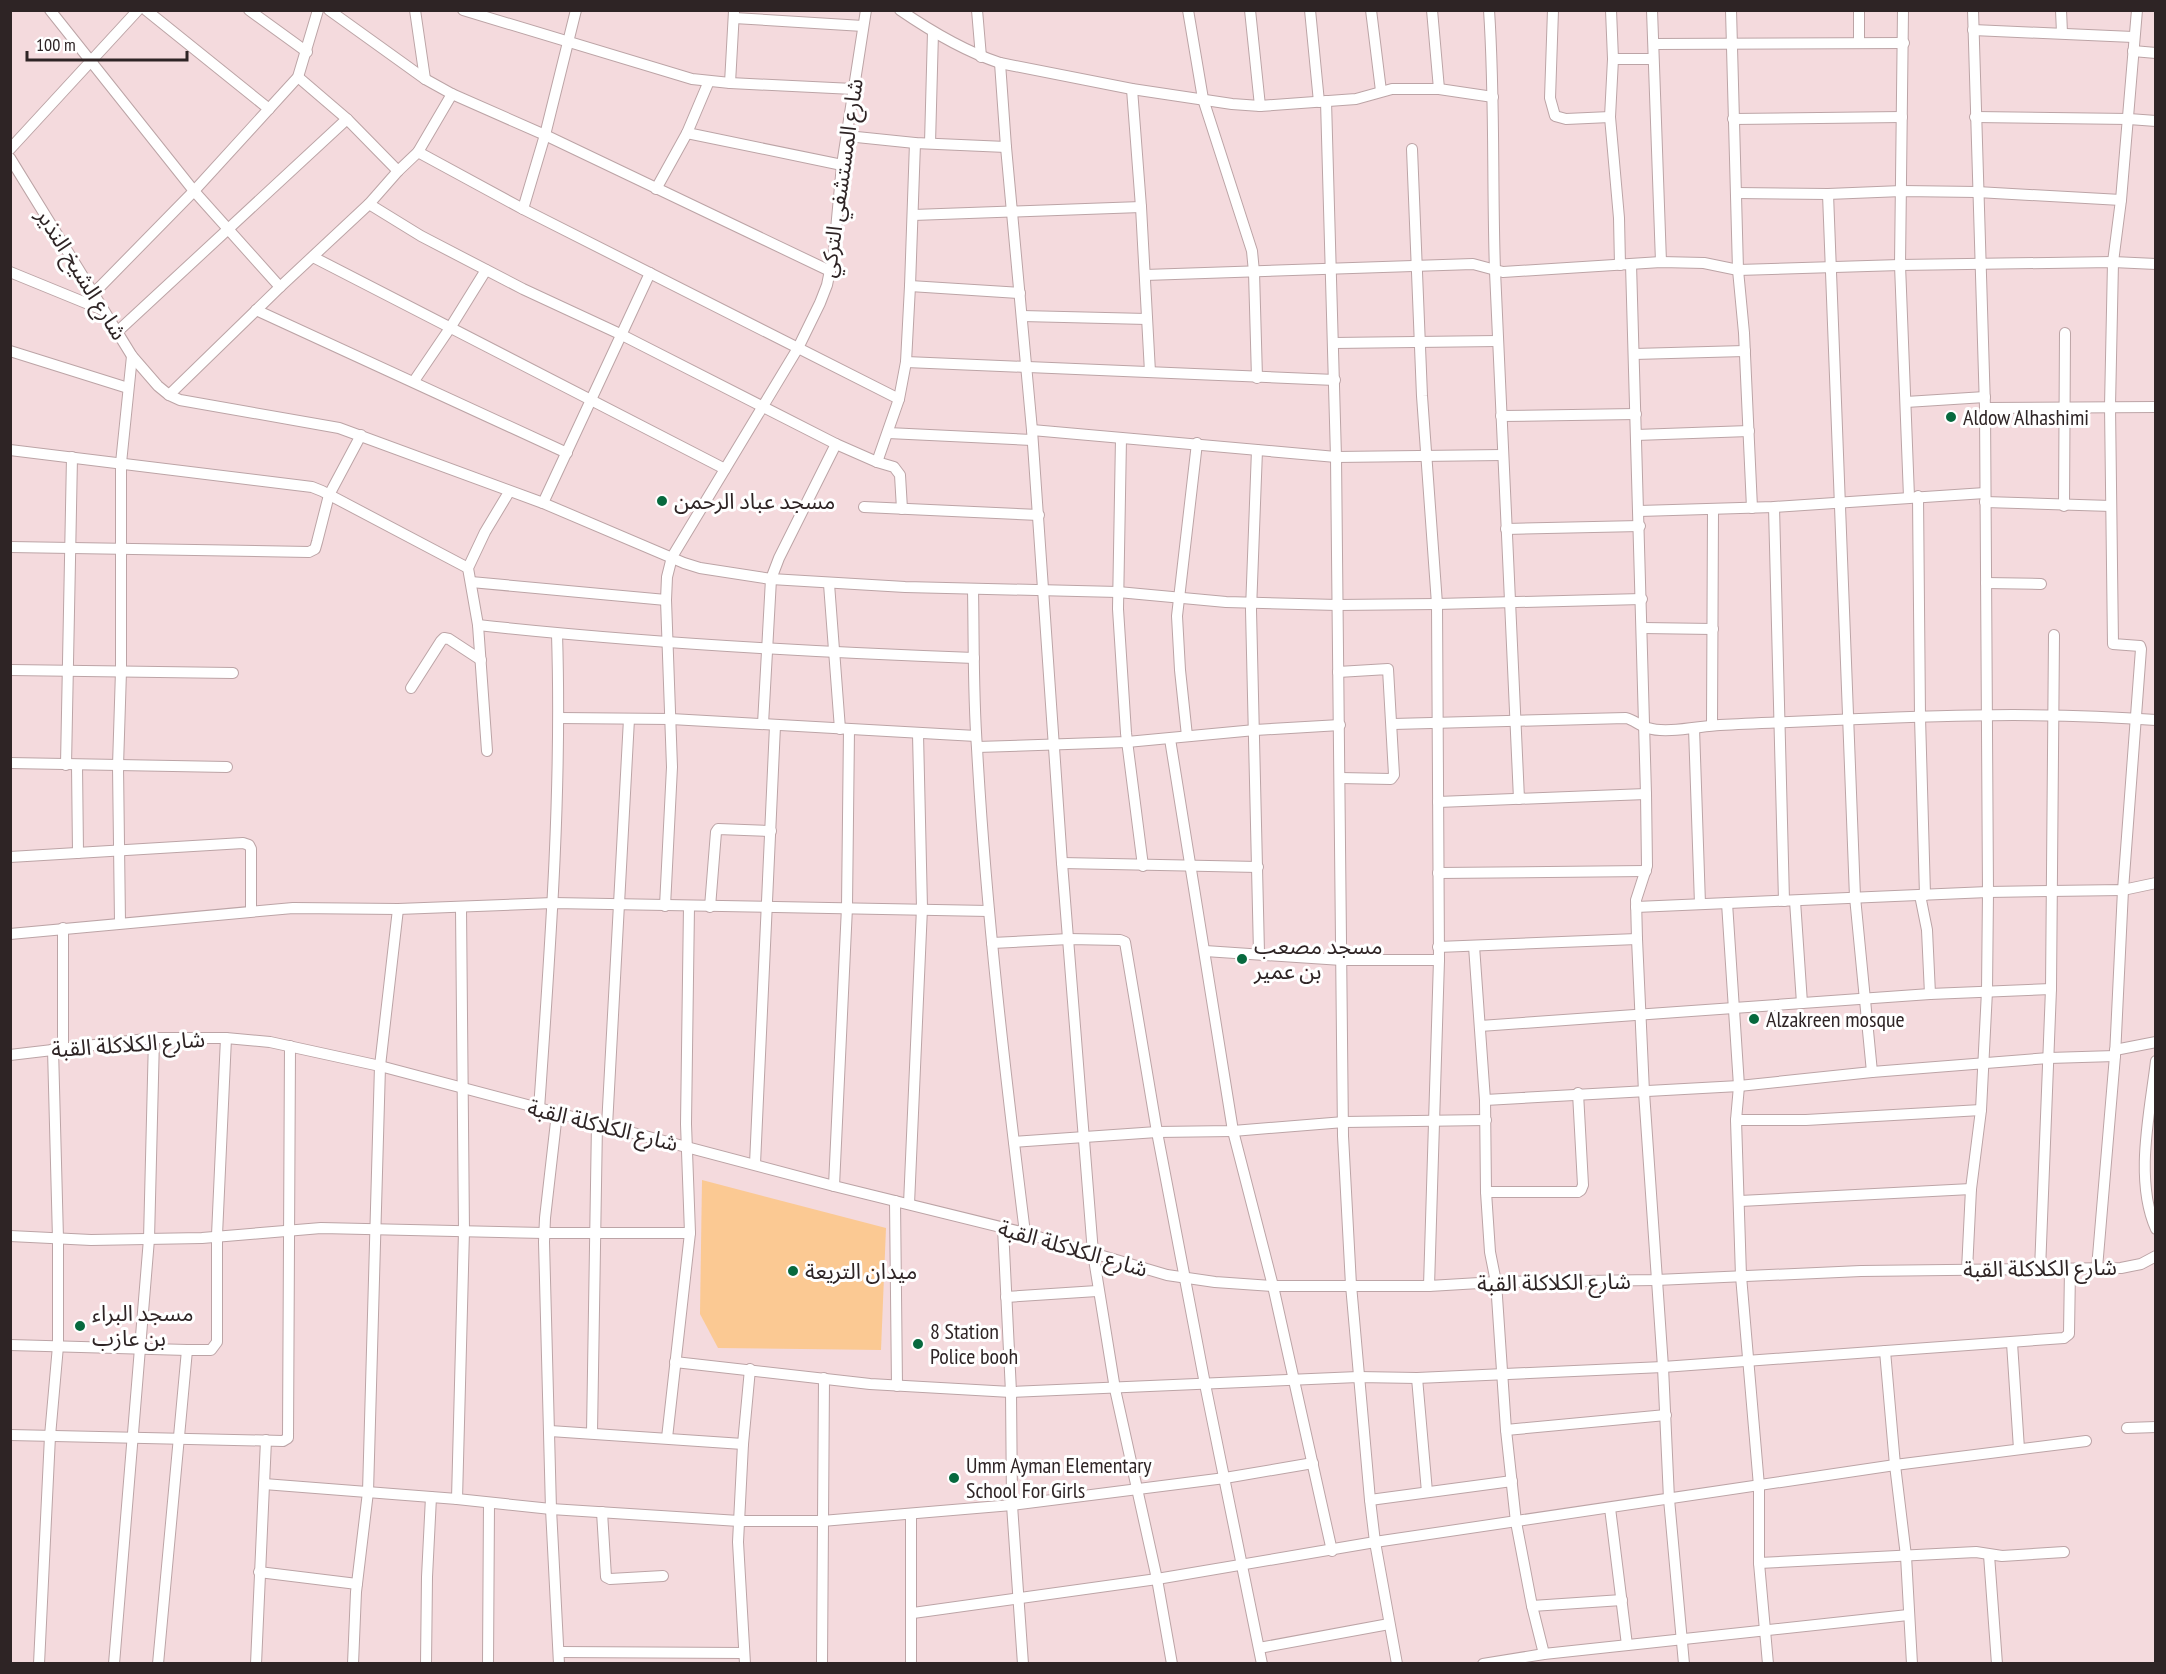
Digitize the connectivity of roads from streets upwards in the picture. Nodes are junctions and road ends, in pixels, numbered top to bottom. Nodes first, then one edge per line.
1 (50, 10) edge
2 (138, 10) edge
3 (146, 10) edge
4 (249, 10) edge
5 (318, 10) edge
6 (329, 10) edge
7 (415, 10) edge
8 (463, 10) edge
9 (576, 10) edge
10 (866, 10) edge
11 (900, 10) edge
12 (976, 10) edge
13 (1188, 10) edge
14 (1250, 10) edge
15 (1310, 10) edge
16 (1371, 10) edge
17 (1432, 10) edge
18 (1489, 10) edge
19 (1553, 10) edge
20 (1611, 10) edge
21 (1652, 10) edge
22 (1731, 10) edge
23 (1859, 10) edge
24 (1903, 10) edge
25 (1973, 10) edge
26 (2061, 10) edge
27 (2137, 10) edge
28 (734, 14) edge
29 (863, 26) junction
30 (1973, 30) junction
31 (933, 32) junction
32 (2062, 33) junction
33 (2133, 37) junction
34 (569, 40) junction
35 (1859, 43) junction
36 (1904, 43) junction
37 (1654, 44) junction
38 (1732, 44) junction
39 (2133, 51) junction
40 (307, 52) junction
41 (2156, 53) edge
42 (981, 57) junction
43 (1612, 59) junction
44 (1653, 59) junction
45 (92, 63) junction
46 (1000, 63) junction
47 (298, 76) junction
48 (425, 79) junction
49 (709, 81) junction
50 (730, 83) junction
51 (853, 89) junction
52 (1132, 89) junction
53 (1439, 89) junction
54 (1381, 91) junction
55 (452, 94) junction
56 (1492, 97) junction
57 (1203, 99) junction
58 (1323, 102) junction
59 (1260, 106) junction
60 (269, 109) junction
61 (1610, 117) junction
62 (1902, 117) junction
63 (1975, 117) junction
64 (347, 119) junction
65 (1733, 119) junction
66 (2129, 119) junction
67 (2156, 121) edge
68 (687, 133) junction
69 (545, 135) junction
70 (847, 136) junction
71 (915, 143) junction
72 (930, 143) junction
73 (1006, 147) junction
74 (10, 149) edge
75 (1412, 149) dead end
76 (418, 152) junction
77 (10, 158) edge
78 (842, 165) junction
79 (398, 171) junction
80 (656, 189) junction
81 (194, 191) junction
82 (1902, 191) junction
83 (1977, 192) junction
84 (1736, 193) junction
85 (1828, 194) junction
86 (2121, 200) junction
87 (369, 204) junction
88 (1141, 207) junction
89 (523, 209) junction
90 (1012, 212) junction
91 (913, 215) junction
92 (227, 230) junction
93 (313, 257) junction
94 (1661, 262) junction
95 (2113, 262) junction
96 (1981, 264) junction
97 (2156, 264) edge
98 (1625, 265) junction
99 (1900, 265) junction
100 (1418, 266) junction
101 (1832, 267) junction
102 (1331, 269) junction
103 (486, 270) junction
104 (1738, 270) junction
105 (830, 271) junction
106 (1495, 271) junction
107 (10, 272) edge
108 (1254, 272) junction
109 (650, 273) junction
110 (1145, 275) junction
111 (910, 286) junction
112 (280, 287) junction
113 (1020, 292) junction
114 (93, 294) junction
115 (103, 310) junction
116 (256, 310) junction
117 (1022, 316) junction
118 (1147, 319) junction
119 (450, 328) junction
120 (117, 332) junction
121 (2065, 333) dead end
122 (621, 334) junction
123 (1498, 341) junction
124 (1419, 342) junction
125 (1334, 343) junction
126 (798, 348) junction
127 (10, 351) edge
128 (1745, 351) junction
129 (1634, 354) junction
130 (132, 356) junction
131 (906, 362) junction
132 (1025, 366) junction
133 (1150, 372) junction
134 (1257, 378) junction
135 (1335, 380) junction
136 (414, 381) junction
137 (128, 388) junction
138 (169, 395) junction
139 (592, 399) junction
140 (899, 399) junction
141 (1906, 402) junction
142 (1985, 402) junction
143 (2066, 406) junction
144 (2110, 406) junction
145 (764, 407) junction
146 (2156, 407) edge
147 (1636, 414) junction
148 (1501, 416) junction
149 (1749, 430) junction
150 (888, 433) junction
151 (361, 435) junction
152 (1032, 435) junction
153 (1636, 435) junction
154 (1121, 438) junction
155 (836, 444) junction
156 (1197, 444) junction
157 (10, 450) edge
158 (1257, 450) junction
159 (567, 453) junction
160 (1503, 454) junction
161 (1425, 455) junction
162 (72, 457) junction
163 (1336, 457) junction
164 (877, 462) junction
165 (121, 463) junction
166 (725, 469) junction
167 (509, 492) junction
168 (329, 495) junction
169 (1913, 496) junction
170 (1985, 497) junction
171 (1840, 502) junction
172 (543, 503) junction
173 (2064, 506) junction
174 (2111, 506) junction
175 (864, 507) dead end
176 (1774, 507) junction
177 (902, 508) junction
178 (1752, 508) junction
179 (1713, 509) junction
180 (1639, 511) junction
181 (1039, 515) junction
182 (1640, 526) junction
183 (1506, 529) junction
184 (10, 547) edge
185 (71, 548) junction
186 (122, 549) junction
187 (672, 557) junction
188 (468, 568) junction
189 (771, 579) junction
190 (471, 582) junction
191 (1986, 583) junction
192 (829, 584) junction
193 (2041, 584) dead end
194 (973, 589) junction
195 (1044, 590) junction
196 (1118, 592) junction
197 (1179, 597) junction
198 (1642, 598) junction
199 (666, 600) junction
200 (1251, 601) junction
201 (1510, 602) junction
202 (1437, 604) junction
203 (1337, 605) junction
204 (478, 625) junction
205 (1643, 628) junction
206 (1713, 629) junction
207 (557, 634) junction
208 (2054, 635) dead end
209 (666, 642) junction
210 (767, 649) junction
211 (834, 653) junction
212 (974, 658) junction
213 (480, 660) junction
214 (10, 670) edge
215 (121, 671) junction
216 (68, 672) junction
217 (1338, 672) junction
218 (233, 673) dead end
219 (411, 688) dead end
220 (2054, 716) junction
221 (1920, 717) junction
222 (1988, 717) junction
223 (559, 718) junction
224 (629, 719) junction
225 (671, 719) junction
226 (1847, 719) junction
227 (2137, 719) junction
228 (2156, 720) edge
229 (1515, 722) junction
230 (1779, 722) junction
231 (763, 724) junction
232 (1393, 724) junction
233 (1439, 724) junction
234 (1340, 725) junction
235 (1712, 725) junction
236 (775, 726) junction
237 (1645, 728) junction
238 (1694, 728) junction
239 (845, 729) junction
240 (1255, 730) junction
241 (918, 734) junction
242 (1187, 736) junction
243 (1170, 739) junction
244 (976, 742) junction
245 (1127, 742) junction
246 (1054, 744) junction
247 (487, 751) dead end
248 (10, 763) edge
249 (72, 765) junction
250 (118, 766) junction
251 (227, 767) dead end
252 (1340, 778) junction
253 (1646, 794) junction
254 (1519, 799) junction
255 (1438, 802) junction
256 (771, 831) junction
257 (119, 851) junction
258 (78, 853) junction
259 (10, 857) edge
260 (1062, 863) junction
261 (1143, 866) junction
262 (1191, 867) junction
263 (1258, 867) junction
264 (1646, 871) junction
265 (1438, 873) junction
266 (2156, 882) edge
267 (2124, 890) junction
268 (2050, 891) junction
269 (1988, 892) junction
270 (1922, 895) junction
271 (1855, 897) junction
272 (1790, 901) junction
273 (553, 903) junction
274 (1727, 903) junction
275 (618, 904) junction
276 (1700, 904) junction
277 (665, 906) junction
278 (689, 906) junction
279 (710, 907) junction
280 (848, 907) junction
281 (461, 908) junction
282 (768, 908) junction
283 (922, 908) junction
284 (1636, 908) junction
285 (398, 909) junction
286 (251, 911) junction
287 (989, 911) junction
288 (120, 922) junction
289 (63, 928) junction
290 (10, 934) edge
291 (1069, 939) junction
292 (1637, 939) junction
293 (992, 943) junction
294 (1474, 945) junction
295 (1438, 948) junction
296 (1205, 951) junction
297 (1259, 953) junction
298 (1342, 960) junction
299 (1439, 960) junction
300 (2051, 989) junction
301 (1986, 991) junction
302 (1930, 994) junction
303 (1864, 999) junction
304 (1802, 1003) junction
305 (1733, 1008) junction
306 (1641, 1014) junction
307 (1480, 1026) junction
308 (154, 1038) junction
309 (226, 1038) junction
310 (2156, 1042) edge
311 (290, 1046) junction
312 (58, 1048) junction
313 (2115, 1053) junction
314 (10, 1055) edge
315 (2049, 1058) junction
316 (2156, 1061) edge
317 (1983, 1064) junction
318 (380, 1066) junction
319 (1872, 1072) junction
320 (1739, 1086) junction
321 (464, 1088) junction
322 (1644, 1092) junction
323 (1578, 1094) junction
324 (1485, 1100) junction
325 (539, 1109) junction
326 (1981, 1110) junction
327 (556, 1113) junction
328 (1486, 1120) junction
329 (1736, 1120) junction
330 (1434, 1121) junction
331 (1344, 1122) junction
332 (602, 1124) junction
333 (1233, 1131) junction
334 (1157, 1132) junction
335 (1084, 1136) junction
336 (1014, 1142) junction
337 (686, 1146) junction
338 (755, 1164) junction
339 (834, 1186) junction
340 (1971, 1189) junction
341 (1486, 1192) junction
342 (895, 1201) junction
343 (1740, 1201) junction
344 (909, 1204) junction
345 (1003, 1228) junction
346 (288, 1229) junction
347 (376, 1229) junction
348 (2156, 1229) edge
349 (465, 1231) junction
350 (594, 1232) junction
351 (544, 1233) junction
352 (690, 1233) junction
353 (1026, 1233) junction
354 (10, 1236) edge
355 (217, 1236) junction
356 (58, 1239) junction
357 (149, 1239) junction
358 (1093, 1253) junction
359 (2156, 1256) edge
360 (2097, 1268) junction
361 (2070, 1269) junction
362 (1967, 1270) junction
363 (2040, 1270) junction
364 (1741, 1276) junction
365 (1186, 1279) junction
366 (1656, 1280) junction
367 (1496, 1282) junction
368 (1351, 1285) junction
369 (1273, 1286) junction
370 (1429, 1286) junction
371 (1097, 1291) junction
372 (1006, 1297) junction
373 (2012, 1343) junction
374 (10, 1345) edge
375 (58, 1346) junction
376 (139, 1349) junction
377 (187, 1350) junction
378 (1885, 1350) junction
379 (675, 1362) junction
380 (1747, 1362) junction
381 (1663, 1367) junction
382 (750, 1369) junction
383 (1502, 1373) junction
384 (1358, 1377) junction
385 (824, 1378) junction
386 (1417, 1378) junction
387 (1294, 1380) junction
388 (1205, 1384) junction
389 (897, 1386) junction
390 (1115, 1389) junction
391 (1011, 1392) junction
392 (1666, 1415) junction
393 (2156, 1427) edge
394 (2127, 1428) dead end
395 (1506, 1430) junction
396 (550, 1431) junction
397 (592, 1433) junction
398 (10, 1435) edge
399 (50, 1436) junction
400 (132, 1438) junction
401 (667, 1438) junction
402 (180, 1439) junction
403 (266, 1440) junction
404 (2086, 1441) dead end
405 (743, 1444) junction
406 (2019, 1449) junction
407 (1313, 1463) junction
408 (1895, 1465) junction
409 (1225, 1478) junction
410 (1512, 1481) junction
411 (264, 1484) junction
412 (1759, 1486) junction
413 (1137, 1488) junction
414 (368, 1492) junction
415 (1427, 1492) junction
416 (431, 1497) junction
417 (457, 1499) junction
418 (1669, 1499) junction
419 (1370, 1500) junction
420 (489, 1503) junction
421 (1012, 1505) junction
422 (1610, 1508) junction
423 (551, 1509) junction
424 (602, 1512) junction
425 (911, 1515) junction
426 (739, 1521) junction
427 (822, 1521) junction
428 (1516, 1522) junction
429 (1375, 1542) junction
430 (1332, 1551) junction
431 (2064, 1552) dead end
432 (1989, 1555) junction
433 (1906, 1556) junction
434 (1759, 1563) junction
435 (1244, 1566) junction
436 (259, 1572) junction
437 (663, 1576) dead end
438 (1157, 1579) junction
439 (357, 1584) junction
440 (1017, 1599) junction
441 (1622, 1599) junction
442 (1532, 1606) junction
443 (913, 1613) junction
444 (1908, 1615) junction
445 (1389, 1624) junction
446 (1764, 1631) junction
447 (1682, 1640) junction
448 (1627, 1646) junction
449 (1259, 1647) junction
450 (1544, 1654) junction
451 (559, 1658) edge
452 (745, 1658) edge
453 (39, 1664) edge
454 (114, 1664) edge
455 (158, 1664) edge
456 (256, 1664) edge
457 (353, 1664) edge
458 (426, 1664) edge
459 (488, 1664) edge
460 (822, 1664) edge
461 (911, 1664) edge
462 (1023, 1664) edge
463 (1172, 1664) edge
464 (1262, 1664) edge
465 (1397, 1664) edge
466 (1483, 1664) edge
467 (1684, 1664) edge
468 (1768, 1664) edge
469 (1912, 1664) edge
470 (1997, 1664) edge

1 - 45 street
2 - 45 street
3 - 60 street
4 - 40 street
5 - 40 street
6 - 48 street
7 - 48 street
8 - 34 street
9 - 34 street
10 - 29 street, شارع المستشفي التركي
11 - 31 street
12 - 42 street
13 - 57 street
14 - 59 street
15 - 58 street
16 - 54 street
17 - 53 street
18 - 56 street
19 - 61 street
20 - 43 street
21 - 37 street
22 - 38 street
23 - 35 street
24 - 36 street
25 - 30 street
26 - 32 street
27 - 33 street
28 - 29 street
28 - 50 street
29 - 51 street, شارع المستشفي التركي
30 - 32 street
30 - 63 street
31 - 42 street
31 - 72 street
32 - 33 street
33 - 39 street
34 - 49 street
34 - 69 street
35 - 36 street
35 - 38 street
36 - 62 street
37 - 38 street
37 - 44 street
38 - 65 street
39 - 41 street
39 - 66 street
40 - 47 street
42 - 46 street
43 - 44 street
43 - 61 street
44 - 94 street
45 - 74 street
45 - 81 street
46 - 52 street
46 - 73 street
47 - 60 street
47 - 64 street
48 - 55 street
49 - 50 street
49 - 68 street
50 - 51 street
51 - 70 street, شارع المستشفي التركي
52 - 57 street
52 - 88 street
53 - 54 street
53 - 56 street
54 - 58 street
55 - 69 street
55 - 76 street
56 - 106 street
57 - 59 street
57 - 108 street
58 - 59 street
58 - 102 street
60 - 81 street
61 - 98 street
62 - 65 street
62 - 82 street
63 - 66 street
63 - 83 street
64 - 79 street
64 - 92 street
65 - 84 street
66 - 67 street
66 - 86 street
68 - 78 street
68 - 80 street
69 - 80 street
69 - 89 street
70 - 71 street
70 - 78 street, شارع المستشفي التركي
71 - 72 street
71 - 91 street
72 - 73 street
73 - 90 street
75 - 100 street
76 - 79 street
76 - 89 street
77 - 114 street, شارع الشيخ النذير
78 - 105 street, شارع المستشفي التركي
79 - 87 street
80 - 105 street
81 - 92 street
81 - 114 street
82 - 83 street
82 - 85 street
82 - 99 street
83 - 86 street
83 - 96 street
84 - 85 street
84 - 104 street
85 - 101 street
86 - 95 street
87 - 93 street
87 - 103 street
88 - 90 street
88 - 110 street
89 - 109 street
90 - 91 street
90 - 113 street
91 - 111 street
92 - 112 street
92 - 120 street
93 - 112 street
93 - 119 street
94 - 98 street
94 - 104 street
95 - 96 street
95 - 97 street
95 - 144 street
96 - 99 street
96 - 142 street
98 - 106 street
98 - 129 street
99 - 101 street
99 - 141 street
100 - 102 street
100 - 106 street
100 - 124 street
101 - 104 street
101 - 171 street
102 - 108 street
102 - 125 street
103 - 119 street
103 - 122 street
104 - 128 street
105 - 126 street, شارع المستشفي التركي
106 - 123 street
107 - 115 street
108 - 110 street
108 - 134 street
109 - 122 street
109 - 126 street
110 - 118 street
111 - 113 street
111 - 131 street
112 - 116 street
113 - 117 street
114 - 115 street, شارع الشيخ النذير
115 - 120 street, شارع الشيخ النذير
116 - 136 street
116 - 138 street
117 - 118 street
117 - 132 street
118 - 133 street
119 - 136 street
119 - 139 street
120 - 130 street, شارع الشيخ النذير
121 - 143 street
122 - 139 street
122 - 145 street
123 - 124 street
123 - 148 street
124 - 125 street
124 - 161 street
125 - 135 street
126 - 140 street
126 - 145 street, شارع المستشفي التركي
127 - 137 street
128 - 129 street
128 - 149 street
129 - 147 street
130 - 137 street
130 - 138 street, شارع الشيخ النذير
131 - 132 street
131 - 140 street
132 - 133 street
132 - 152 street
133 - 134 street
134 - 135 street
135 - 163 street
136 - 159 street
137 - 165 street
138 - 151 street
139 - 159 street
139 - 166 street
140 - 150 street
141 - 142 street
141 - 169 street
142 - 143 street
142 - 170 street
143 - 144 street
143 - 173 street
144 - 146 street
144 - 174 street
145 - 155 street
145 - 166 street, شارع المستشفي التركي
147 - 148 street
147 - 153 street
148 - 160 street
149 - 153 street
149 - 178 street
150 - 152 street
150 - 164 street
151 - 167 street
151 - 168 street
152 - 154 street
152 - 181 street
153 - 180 street
154 - 156 street
154 - 196 street
155 - 164 street
155 - 189 street
156 - 158 street
156 - 197 street
157 - 162 street
158 - 163 street
158 - 200 street
159 - 172 street
160 - 161 street
160 - 183 street
161 - 163 street
161 - 202 street
162 - 165 street
162 - 185 street
163 - 203 street
164 - 177 street
165 - 168 street
165 - 186 street
166 - 187 street, شارع المستشفي التركي
167 - 172 street
167 - 188 street
168 - 186 street
168 - 188 street
169 - 170 street
169 - 171 street
169 - 221 street
170 - 173 street
170 - 191 street
171 - 176 street
171 - 226 street
172 - 187 street
173 - 174 street
174 - 227 street
175 - 177 street
176 - 178 street
176 - 230 street
177 - 181 street
178 - 179 street
179 - 180 street
179 - 206 street
180 - 182 street
181 - 195 street
182 - 183 street
182 - 198 street
183 - 201 street
184 - 185 street
185 - 186 street
185 - 216 street
186 - 215 street
187 - 189 street
187 - 199 street
188 - 190 street
189 - 192 street
189 - 210 street
190 - 199 street
190 - 204 street
191 - 193 street
191 - 222 street
192 - 194 street
192 - 211 street
194 - 195 street
194 - 212 street
195 - 196 street
195 - 246 street
196 - 197 street
196 - 245 street
197 - 200 street
197 - 242 street
198 - 201 street
198 - 205 street
199 - 209 street
200 - 203 street
200 - 240 street
201 - 202 street
201 - 229 street
202 - 203 street
202 - 233 street
203 - 217 street
204 - 207 street
204 - 213 street
205 - 206 street
205 - 237 street
206 - 235 street
207 - 209 street
207 - 223 street
208 - 220 street
209 - 210 street
209 - 225 street
210 - 211 street
210 - 231 street
211 - 212 street
211 - 239 street
212 - 244 street
213 - 219 street
213 - 247 street
214 - 216 street
215 - 216 street
215 - 218 street
215 - 250 street
216 - 249 street
217 - 232 street
217 - 234 street
220 - 222 street
220 - 227 street
220 - 268 street
221 - 222 street
221 - 226 street
221 - 270 street
222 - 269 street
223 - 224 street
223 - 273 street
224 - 225 street
224 - 275 street
225 - 231 street
225 - 277 street
226 - 230 street
226 - 271 street
227 - 228 street
227 - 267 street
229 - 233 street
229 - 237 street
229 - 254 street
230 - 235 street
230 - 272 street
231 - 236 street
232 - 233 street
232 - 252 street
233 - 255 street
234 - 240 street
234 - 252 street
235 - 238 street
236 - 239 street
236 - 256 street
237 - 238 street
237 - 253 street
238 - 276 street
239 - 241 street
239 - 280 street
240 - 242 street
240 - 263 street
241 - 244 street
241 - 283 street
242 - 243 street
243 - 245 street
243 - 262 street
244 - 246 street
244 - 287 street
245 - 246 street
245 - 261 street
246 - 260 street
248 - 249 street
249 - 250 street
249 - 258 street
250 - 251 street
250 - 257 street
252 - 298 street
253 - 254 street
253 - 264 street
254 - 255 street
255 - 265 street
256 - 279 street
256 - 282 street
257 - 258 street
257 - 286 street
257 - 288 street
258 - 259 street
260 - 261 street
260 - 291 street
261 - 262 street
262 - 263 street
262 - 296 street
263 - 297 street
264 - 265 street
264 - 284 street
265 - 295 street
266 - 267 street
267 - 268 street
267 - 313 street
268 - 269 street
268 - 300 street
269 - 270 street
269 - 301 street
270 - 271 street
270 - 302 street
271 - 272 street
271 - 303 street
272 - 274 street
272 - 304 street
273 - 275 street
273 - 281 street
273 - 325 street
274 - 276 street
274 - 305 street
275 - 277 street
275 - 332 street
276 - 284 street
277 - 278 street
278 - 279 street
278 - 337 street
279 - 282 street
280 - 282 street
280 - 283 street
280 - 339 street
281 - 285 street
281 - 321 street
282 - 338 street
283 - 287 street
283 - 344 street
284 - 292 street
285 - 286 street
285 - 318 street
286 - 288 street
287 - 293 street
288 - 289 street
289 - 290 street
289 - 312 street
291 - 293 street
291 - 334 street
291 - 335 street
292 - 294 street
292 - 306 street
293 - 336 street
294 - 295 street
294 - 307 street
295 - 299 street
296 - 297 street
296 - 333 street
297 - 298 street
298 - 299 street
298 - 331 street
299 - 330 street
300 - 301 street
300 - 315 street
301 - 302 street
301 - 317 street
302 - 303 street
303 - 304 street
303 - 319 street
304 - 305 street
305 - 306 street
305 - 320 street
306 - 307 street
306 - 322 street
307 - 324 street
308 - 309 street, شارع الكلاكلة القبة
308 - 312 street, شارع الكلاكلة القبة
308 - 357 street
309 - 311 street, شارع الكلاكلة القبة
309 - 355 street
310 - 313 street
311 - 318 street, شارع الكلاكلة القبة
311 - 346 street
312 - 314 street, شارع الكلاكلة القبة
312 - 356 street
313 - 315 street
313 - 360 street
315 - 317 street
315 - 363 street
316 - 348 street
317 - 319 street
317 - 326 street
318 - 321 street, شارع الكلاكلة القبة
318 - 347 street
319 - 320 street
320 - 322 street
320 - 329 street
321 - 325 street, شارع الكلاكلة القبة
321 - 349 street
322 - 323 street
322 - 366 street
323 - 324 street
323 - 341 street
324 - 328 street
325 - 327 street, شارع الكلاكلة القبة
326 - 329 street
326 - 340 street
327 - 332 street, شارع الكلاكلة القبة
327 - 351 street
328 - 330 street
328 - 341 street
329 - 343 street
330 - 331 street
330 - 370 street
331 - 333 street
331 - 368 street
332 - 337 street, شارع الكلاكلة القبة
332 - 350 street
333 - 334 street
333 - 369 street
334 - 335 street
334 - 365 street
335 - 336 street
335 - 358 street
336 - 353 street
337 - 338 street, شارع الكلاكلة القبة
337 - 352 street
338 - 339 street, شارع الكلاكلة القبة
339 - 342 street, شارع الكلاكلة القبة
340 - 343 street
340 - 362 street
341 - 367 street
342 - 344 street, شارع الكلاكلة القبة
342 - 389 street
343 - 364 street
344 - 345 street, شارع الكلاكلة القبة
345 - 353 street, شارع الكلاكلة القبة
345 - 372 street
346 - 347 street
346 - 355 street
346 - 403 street
347 - 349 street
347 - 414 street
349 - 351 street
349 - 417 street
350 - 351 street
350 - 352 street
350 - 397 street
351 - 396 street
352 - 379 street
353 - 358 street, شارع الكلاكلة القبة
354 - 356 street
355 - 357 street
355 - 377 street
356 - 357 street
356 - 375 street
357 - 376 street
358 - 365 street, شارع الكلاكلة القبة
358 - 371 street
359 - 360 street, شارع الكلاكلة القبة
360 - 361 street, شارع الكلاكلة القبة
361 - 363 street, شارع الكلاكلة القبة
361 - 373 street
362 - 363 street, شارع الكلاكلة القبة
362 - 364 street, شارع الكلاكلة القبة
364 - 366 street, شارع الكلاكلة القبة
364 - 380 street
365 - 369 street, شارع الكلاكلة القبة
365 - 388 street
366 - 367 street, شارع الكلاكلة القبة
366 - 381 street
367 - 370 street, شارع الكلاكلة القبة
367 - 383 street
368 - 369 street, شارع الكلاكلة القبة
368 - 370 street, شارع الكلاكلة القبة
368 - 384 street
369 - 387 street
371 - 372 street
371 - 390 street
372 - 391 street
373 - 378 street
373 - 406 street
374 - 375 street
375 - 376 street
375 - 399 street
376 - 377 street
376 - 400 street
377 - 402 street
378 - 380 street
378 - 408 street
379 - 382 street
379 - 401 street
380 - 381 street
380 - 412 street
381 - 383 street
381 - 392 street
382 - 385 street
382 - 405 street
383 - 386 street
383 - 395 street
384 - 386 street
384 - 387 street
384 - 419 street
385 - 389 street
385 - 427 street
386 - 415 street
387 - 388 street
387 - 407 street
388 - 390 street
388 - 409 street
389 - 391 street
390 - 391 street
390 - 413 street
391 - 421 street
392 - 395 street
392 - 418 street
393 - 394 street
395 - 410 street
396 - 397 street
396 - 423 street
397 - 401 street
398 - 399 street
399 - 400 street
399 - 453 street
400 - 402 street
400 - 454 street
401 - 405 street
402 - 403 street
402 - 455 street
403 - 411 street
404 - 406 street
405 - 426 street
406 - 408 street
407 - 409 street
407 - 430 street
408 - 412 street
408 - 433 street
409 - 413 street
409 - 435 street
410 - 415 street
410 - 428 street
411 - 414 street
411 - 436 street
412 - 418 street
412 - 434 street
413 - 421 street
413 - 438 street
414 - 416 street
414 - 439 street
415 - 419 street
416 - 417 street
416 - 458 street
417 - 420 street
418 - 422 street
418 - 447 street
419 - 429 street
420 - 423 street
420 - 459 street
421 - 425 street
421 - 440 street
422 - 428 street
422 - 441 street
423 - 424 street
423 - 451 street
424 - 426 street
424 - 437 street
425 - 427 street
425 - 443 street
426 - 427 street
426 - 452 street
427 - 460 street
428 - 429 street
428 - 442 street
429 - 430 street
429 - 445 street
430 - 435 street
431 - 432 street
432 - 433 street
432 - 470 street
433 - 434 street
433 - 444 street
434 - 446 street
435 - 438 street
435 - 449 street
436 - 439 street
436 - 456 street
438 - 440 street
438 - 463 street
439 - 457 street
440 - 443 street
440 - 462 street
441 - 442 street
441 - 448 street
442 - 450 street
443 - 461 street
444 - 446 street
444 - 469 street
445 - 449 street
445 - 465 street
446 - 447 street
446 - 468 street
447 - 448 street
447 - 467 street
448 - 450 street
449 - 464 street
450 - 466 street
451 - 452 street

